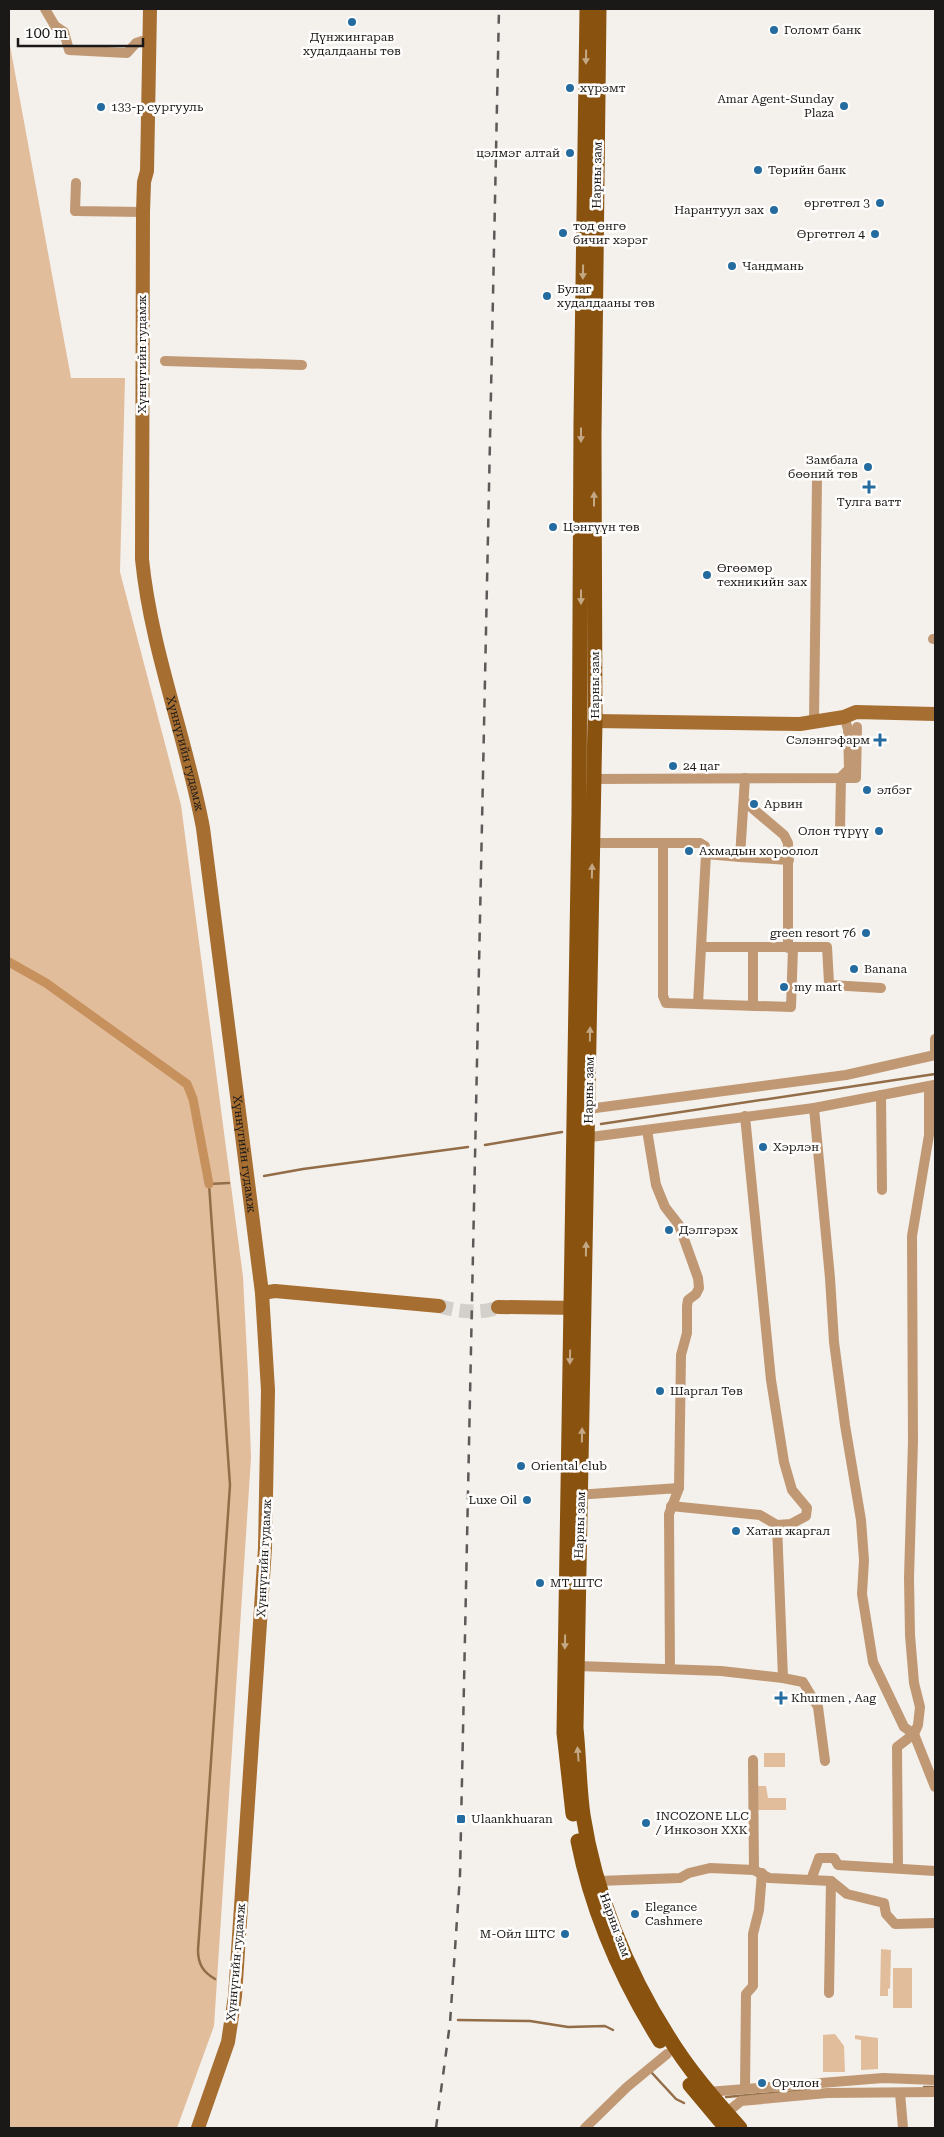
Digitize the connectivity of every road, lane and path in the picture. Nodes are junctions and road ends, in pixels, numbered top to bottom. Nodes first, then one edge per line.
1 (45, 9) edge
2 (141, 9) edge
3 (150, 9) edge
4 (587, 9) edge
5 (599, 9) edge
6 (142, 42) junction
7 (144, 182) junction
8 (76, 183) dead end
9 (143, 212) junction
10 (165, 361) dead end
11 (302, 365) dead end
12 (817, 480) dead end
13 (935, 714) edge
14 (844, 717) junction
15 (595, 721) junction
16 (814, 721) junction
17 (857, 726) dead end
18 (841, 777) junction
19 (745, 778) junction
20 (594, 779) junction
21 (745, 802) junction
22 (840, 830) dead end
23 (593, 843) junction
24 (663, 844) junction
25 (706, 854) junction
26 (740, 857) junction
27 (789, 860) junction
28 (702, 947) junction
29 (753, 948) junction
30 (791, 948) junction
31 (881, 988) dead end
32 (698, 1004) junction
33 (753, 1006) junction
34 (935, 1039) edge
35 (935, 1055) edge
36 (932, 1085) edge
37 (881, 1095) junction
38 (814, 1108) junction
39 (588, 1109) junction
40 (745, 1116) junction
41 (647, 1130) junction
42 (581, 1138) junction
43 (882, 1190) dead end
44 (262, 1293) junction
45 (438, 1306) tunnel mouth
46 (498, 1307) tunnel mouth
47 (578, 1308) junction
48 (679, 1488) junction
49 (574, 1495) junction
50 (671, 1506) junction
51 (777, 1524) junction
52 (578, 1666) junction
53 (670, 1669) junction
54 (783, 1678) junction
55 (914, 1734) junction
56 (753, 1760) dead end
57 (825, 1761) dead end
58 (935, 1787) edge
59 (898, 1867) junction
60 (758, 1871) junction
61 (935, 1871) edge
62 (811, 1880) junction
63 (599, 1881) junction
64 (831, 1881) junction
65 (935, 1923) edge
66 (829, 1993) dead end
67 (667, 2054) junction
68 (935, 2080) edge
69 (745, 2089) junction
70 (708, 2092) junction
71 (935, 2092) edge
72 (900, 2093) junction
73 (726, 2113) junction
74 (198, 2128) edge
75 (585, 2128) edge
76 (726, 2128) edge
77 (740, 2128) edge
78 (903, 2128) edge

1 - 6 street
2 - 6 main road, Хүннүгийн гудамж
3 - 7 main road, Хүннүгийн гудамж
4 -> 42 main road, Нарны зам
15 -> 5 main road, Нарны зам
6 - 7 main road, Хүннүгийн гудамж
7 - 9 main road, Хүннүгийн гудамж
8 - 9 street
9 - 44 main road, Хүннүгийн гудамж
10 - 11 street
12 - 16 street
13 - 14 main road
14 - 16 main road
14 - 18 street
15 - 16 main road
15 - 20 main road, Нарны зам
17 - 18 street
18 - 19 street
18 - 22 street
19 - 20 street
19 - 21 street
20 - 23 main road, Нарны зам
21 - 26 street
21 - 27 street
23 - 24 street
39 -> 23 main road, Нарны зам
24 - 25 street
24 - 32 street
25 - 26 street
25 - 28 street
26 - 27 street
27 - 30 street
28 - 29 street
28 - 32 street
29 - 30 street
29 - 33 street
30 - 31 street
30 - 33 street
32 - 33 street
34 - 35 street
35 - 39 street
36 - 37 street
36 - 55 street
37 - 38 street
37 - 43 street
38 - 40 street
38 - 55 street
39 - 42 main road, Нарны зам
40 - 41 street
40 - 51 street
41 - 42 street
41 - 48 street
42 - 47 main road, Нарны зам
44 - 45 main road
44 - 74 main road, Хүннүгийн гудамж
46 - 47 main road
47 - 49 main road, Нарны зам
48 - 49 street
48 - 50 street
49 - 52 main road, Нарны зам
49 -> 67 main road, Нарны зам
50 - 51 street
50 - 53 street
51 - 54 street
52 - 53 street
63 -> 52 main road, Нарны зам
53 - 54 street
54 - 57 street
55 - 58 street
55 - 59 street
56 - 60 street
59 - 61 street
59 - 62 street
60 - 62 street
60 - 63 street
60 - 69 street
62 - 64 street
63 - 70 main road, Нарны зам
64 - 65 street
64 - 66 street
67 - 75 street
67 - 76 main road, Нарны зам
68 - 69 street
69 - 70 street
70 - 73 main road, Нарны зам
71 - 72 street
72 - 73 street
72 - 78 street
73 - 77 main road, Нарны зам

